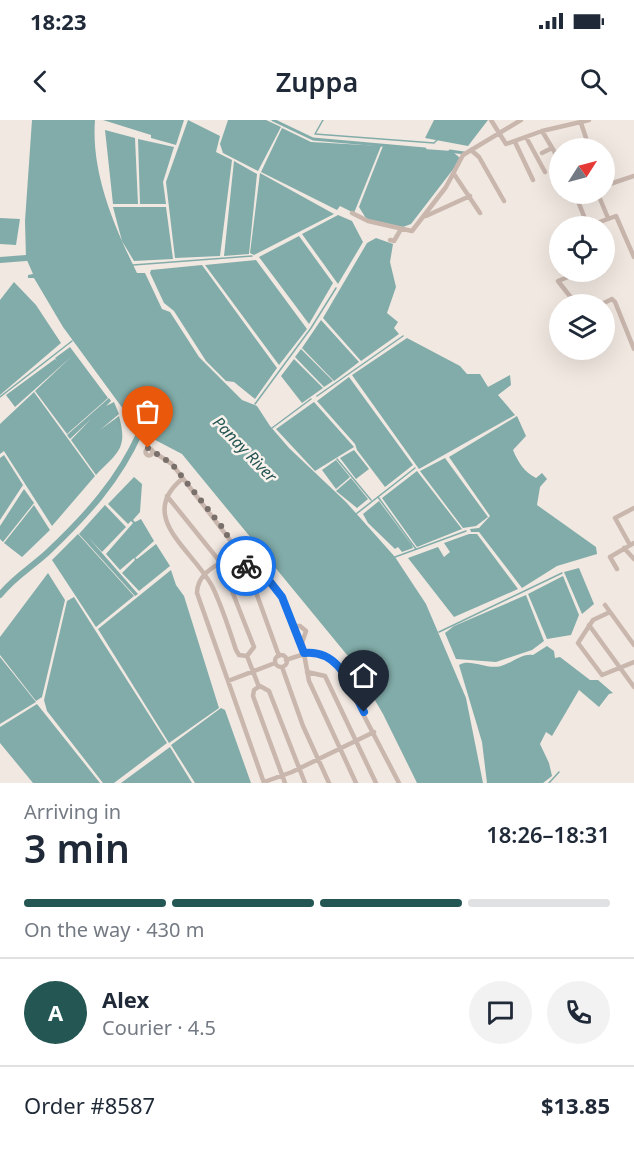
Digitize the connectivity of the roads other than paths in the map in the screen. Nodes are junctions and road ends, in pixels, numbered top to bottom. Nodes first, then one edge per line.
1 (491, 120) edge
2 (521, 120) edge
3 (589, 120) edge
4 (581, 123) junction
5 (542, 131) junction
6 (498, 133) junction
7 (526, 137) junction
8 (586, 138) edge
9 (515, 142) junction
10 (549, 143) edge
11 (471, 150) junction
12 (549, 150) edge
13 (542, 153) dead end
14 (544, 172) dead end
15 (454, 174) junction
16 (634, 176) edge
17 (533, 180) dead end
18 (615, 183) edge
19 (470, 196) junction
20 (504, 201) dead end
21 (352, 213) dead end
22 (480, 213) dead end
23 (426, 216) junction
24 (615, 216) edge
25 (401, 229) junction
26 (390, 240) dead end
27 (634, 257) edge
28 (559, 282) edge
29 (568, 294) edge
30 (615, 302) edge
31 (634, 349) edge
32 (152, 451) dead end
33 (182, 479) junction
34 (167, 496) junction
35 (634, 508) edge
36 (629, 546) edge
37 (238, 552) junction
38 (634, 559) edge
39 (221, 563) junction
40 (617, 569) dead end
41 (248, 570) junction
42 (204, 573) junction
43 (605, 605) dead end
44 (610, 612) junction
45 (589, 625) junction
46 (294, 626) junction
47 (302, 643) junction
48 (634, 645) edge
49 (304, 653) junction
50 (247, 656) junction
51 (279, 656) junction
52 (286, 660) junction
53 (634, 662) edge
54 (275, 663) junction
55 (282, 667) junction
56 (620, 667) junction
57 (253, 671) junction
58 (307, 672) junction
59 (228, 681) junction
60 (259, 687) junction
61 (634, 687) edge
62 (374, 732) junction
63 (355, 741) junction
64 (339, 750) junction
65 (319, 760) junction
66 (299, 769) junction
67 (282, 776) junction
68 (264, 783) edge
69 (285, 783) edge
70 (305, 783) edge
71 (329, 783) edge
72 (356, 783) edge
73 (376, 783) edge
74 (399, 783) edge

1 - 6 street
2 - 6 street
3 - 4 street
4 - 5 street
4 - 8 street
5 - 7 street
5 - 10 street
6 - 9 street
6 - 11 street
7 - 9 street
7 - 14 street
9 - 17 street
11 - 15 street
11 - 20 street
12 - 13 street
15 - 19 street
15 - 23 street
16 - 18 street
19 - 22 street
19 - 23 street
21 - 25 street
23 - 25 street
24 - 27 street
25 - 26 street
28 - 29 street
30 - 31 street
32 - 33 street
33 - 34 street
33 - 37 street
34 - 39 street
34 - 42 street
35 - 36 street
36 - 38 street
36 - 40 street
37 - 39 street
37 - 41 street
39 - 42 street
39 - 50 street
41 - 46 street
41 - 51 street
42 - 50 street
42 - 59 street
43 - 44 street
44 - 45 street
44 - 48 street
45 - 56 street
45 - 56 street
46 - 47 street
46 - 47 street
47 - 49 street
49 - 52 street
49 - 58 street
49 - 62 street
50 - 57 street
51 - 52 street
51 - 54 street
52 - 55 street
53 - 56 street
54 - 55 street
54 - 57 street
55 - 65 street
56 - 61 street
57 - 59 street
57 - 60 street
58 - 63 street
58 - 64 street
59 - 68 street
60 - 66 street
60 - 67 street
62 - 63 street
62 - 74 street
63 - 64 street
63 - 73 street
64 - 65 street
64 - 72 street
65 - 66 street
65 - 71 street
66 - 67 street
66 - 70 street
67 - 68 street
67 - 69 street

